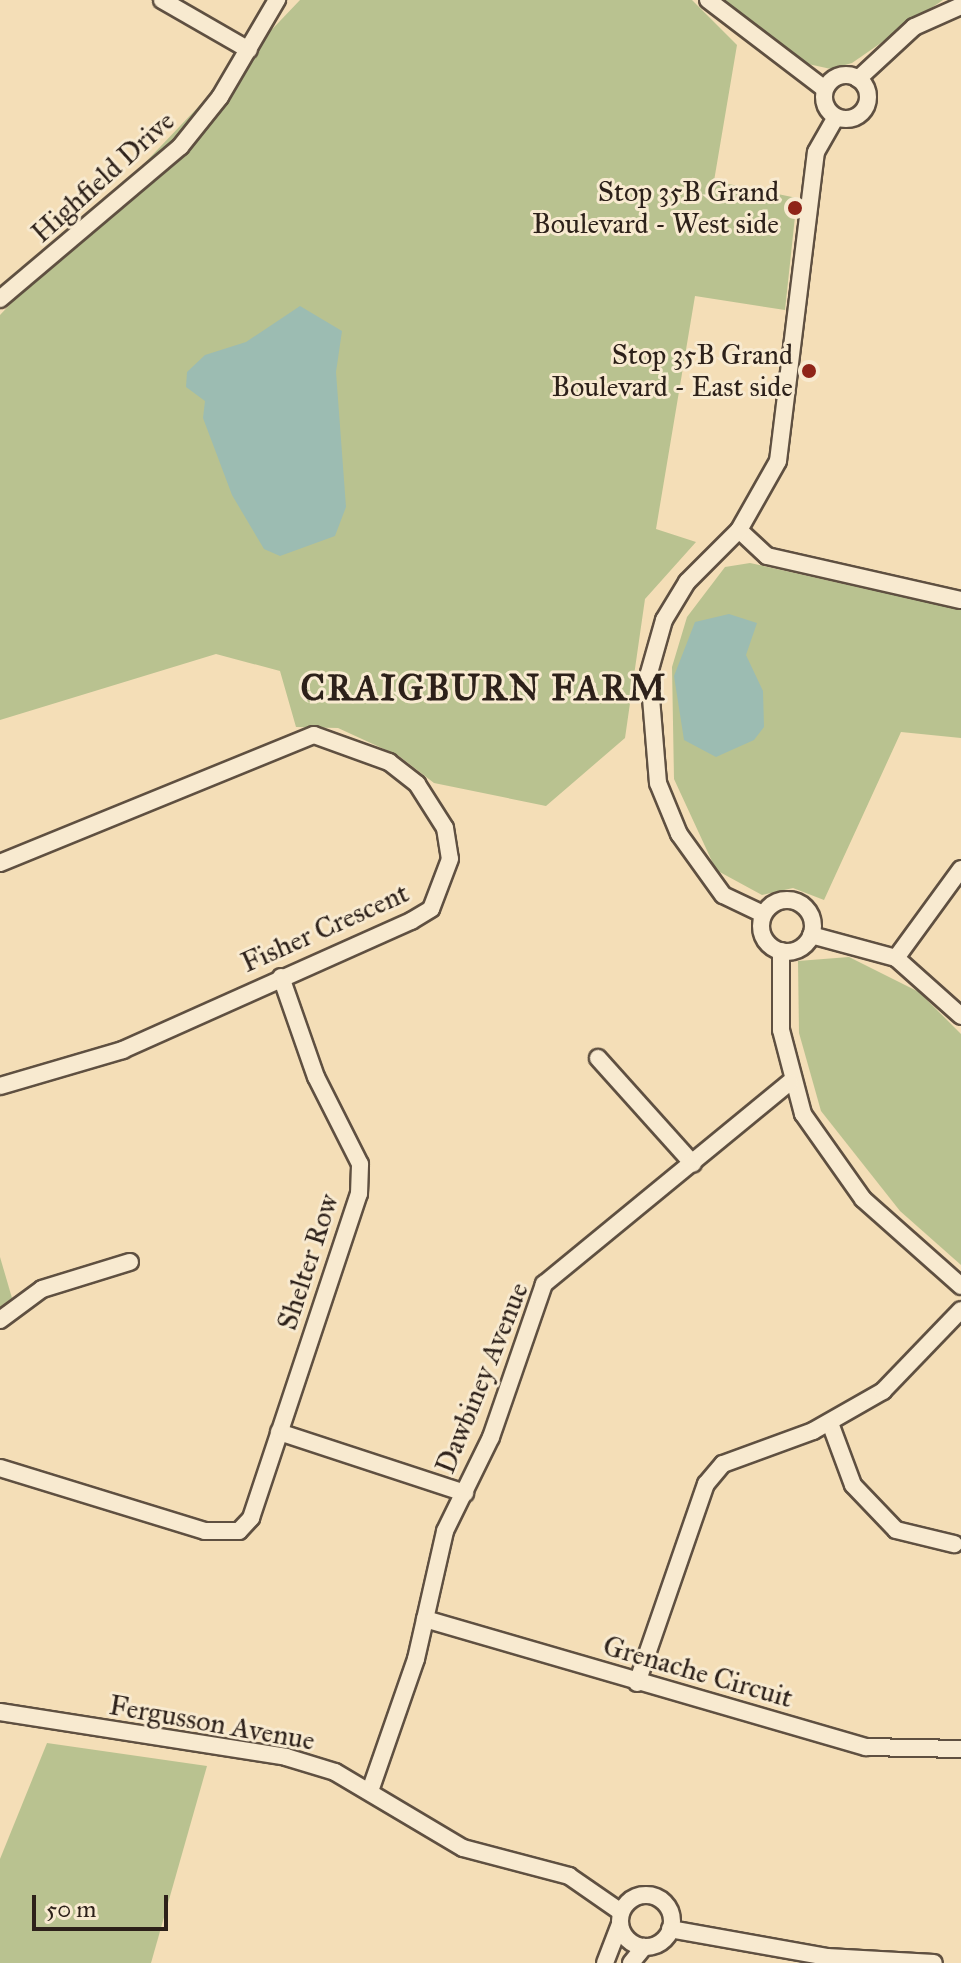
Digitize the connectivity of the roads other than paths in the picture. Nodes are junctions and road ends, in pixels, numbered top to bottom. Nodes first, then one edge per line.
1 (162, 0) edge
2 (277, 0) edge
3 (708, 0) edge
4 (961, 6) edge
5 (249, 50) junction
6 (858, 79) junction
7 (825, 89) junction
8 (836, 117) junction
9 (0, 299) edge
10 (739, 530) junction
11 (961, 600) edge
12 (0, 863) edge
13 (961, 869) edge
14 (763, 914) junction
15 (811, 935) junction
16 (781, 951) junction
17 (896, 958) junction
18 (281, 977) junction
19 (961, 1016) edge
20 (598, 1058) dead end
21 (790, 1082) junction
22 (0, 1086) edge
23 (693, 1164) junction
24 (130, 1262) dead end
25 (961, 1286) edge
26 (961, 1310) edge
27 (0, 1320) edge
28 (830, 1423) junction
29 (279, 1432) junction
30 (0, 1468) edge
31 (465, 1493) junction
32 (954, 1544) dead end
33 (425, 1619) junction
34 (637, 1683) junction
35 (0, 1712) edge
36 (961, 1749) edge
37 (370, 1791) junction
38 (620, 1918) junction
39 (670, 1929) junction
40 (644, 1947) junction
41 (605, 1963) edge
42 (631, 1963) edge
43 (934, 1963) edge

1 - 5 street
2 - 5 street, Highfield Drive
3 - 7 street
4 - 6 street
5 - 9 street, Highfield Drive
6 - 7 street
6 - 8 street
7 - 8 street
8 - 10 street
10 - 11 street
10 - 14 street
12 - 18 street, Fisher Crescent
13 - 17 street
14 - 15 street
14 - 16 street
15 - 16 street
15 - 17 street
16 - 21 street
17 - 19 street
18 - 22 street, Fisher Crescent
18 - 29 street, Shelter Row
20 - 23 street
21 - 23 street, Dawbiney Avenue
21 - 25 street
23 - 31 street, Dawbiney Avenue
24 - 27 street
26 - 28 street
28 - 32 street
28 - 34 street
29 - 30 street, Shelter Row
29 - 31 street
31 - 33 street, Dawbiney Avenue
33 - 34 street, Grenache Circuit
33 - 37 street, Dawbiney Avenue
34 - 36 street, Grenache Circuit
35 - 37 street, Fergusson Avenue
37 - 38 street, Fergusson Avenue
38 - 39 street
38 - 40 street
38 - 41 street
39 - 40 street
39 - 43 street
40 - 42 street

